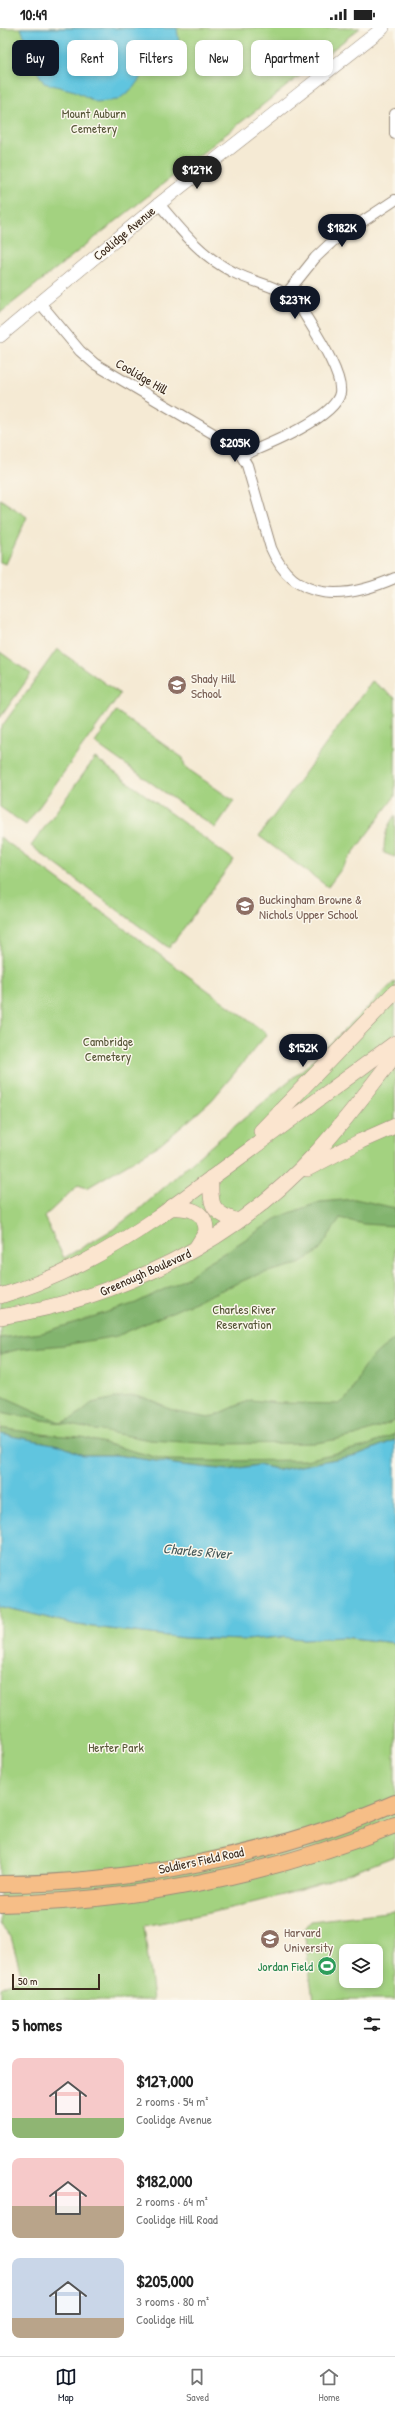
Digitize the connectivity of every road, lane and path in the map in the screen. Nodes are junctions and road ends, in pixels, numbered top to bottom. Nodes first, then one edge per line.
1 (383, 28) edge
2 (395, 114) edge
3 (395, 134) edge
4 (395, 200) edge
5 (158, 204) junction
6 (287, 293) junction
7 (40, 303) junction
8 (0, 336) edge
9 (243, 455) junction
10 (395, 578) edge
11 (395, 992) edge
12 (395, 1043) edge
13 (395, 1055) edge
14 (395, 1126) edge
15 (231, 1162) junction
16 (292, 1177) junction
17 (210, 1178) junction
18 (170, 1208) junction
19 (238, 1221) junction
20 (195, 1249) junction
21 (0, 1296) edge
22 (0, 1317) edge
23 (395, 1803) edge
24 (395, 1824) edge
25 (0, 1884) edge
26 (0, 1904) edge

1 - 5 street, Coolidge Avenue
2 - 3 street
4 - 6 street
5 - 6 street
5 - 7 street, Coolidge Avenue
6 - 9 street
7 - 8 street, Coolidge Avenue
7 - 9 street, Coolidge Hill
9 - 10 street, Coolidge Hill
11 - 15 main road
12 - 15 main road
13 - 16 main road, Greenough Boulevard
14 - 16 main road, Greenough Boulevard
15 - 17 main road
16 - 19 main road, Greenough Boulevard
17 - 18 main road
17 - 19 main road
18 - 20 main road
18 - 21 main road
19 - 20 main road, Greenough Boulevard
20 - 22 main road, Greenough Boulevard
23 - 25 main road, Soldiers Field Road
24 - 26 main road, Soldiers Field Road

